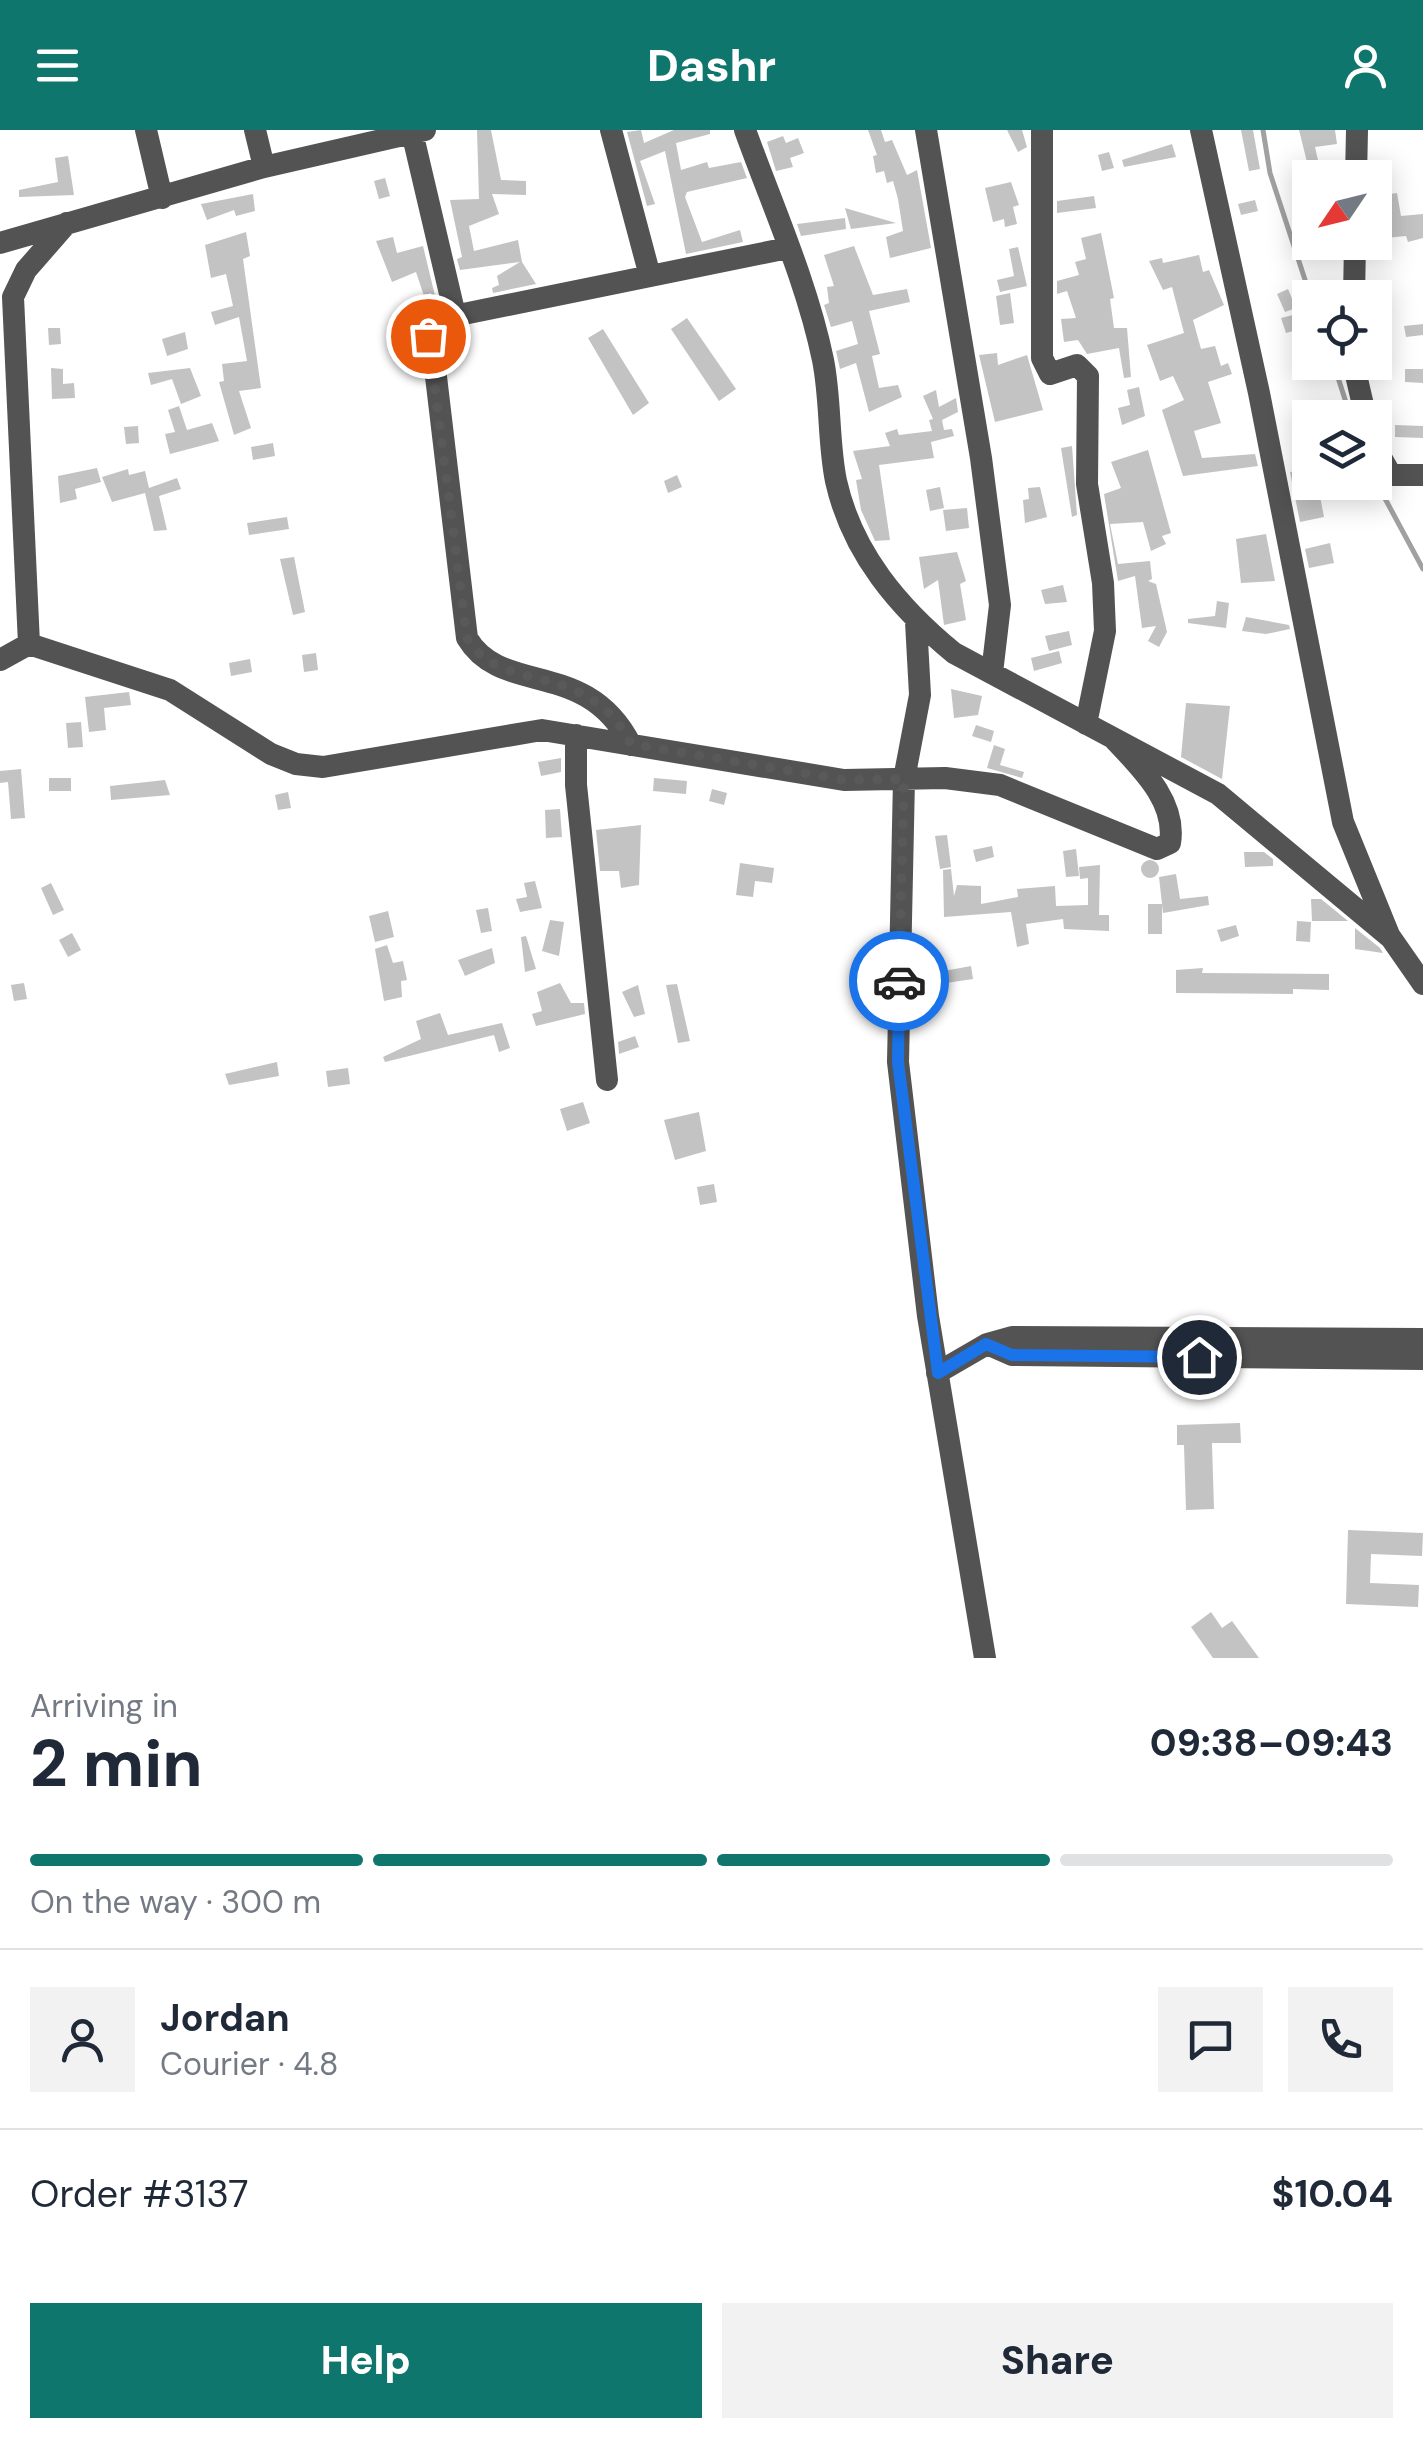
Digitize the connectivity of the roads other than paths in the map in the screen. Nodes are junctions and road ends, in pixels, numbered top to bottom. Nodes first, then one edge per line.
1 (146, 130) edge
2 (254, 130) edge
3 (610, 130) edge
4 (745, 130) edge
5 (926, 130) edge
6 (1042, 130) edge
7 (1201, 130) edge
8 (1357, 130) edge
9 (418, 131) edge
10 (351, 137) edge
11 (1356, 160) edge
12 (264, 168) junction
13 (162, 198) junction
14 (67, 223) junction
15 (0, 243) edge
16 (788, 248) junction
17 (650, 276) junction
18 (455, 315) junction
19 (1392, 475) edge
20 (1423, 475) edge
21 (916, 622) junction
22 (29, 644) junction
23 (0, 660) edge
24 (992, 674) junction
25 (1086, 724) junction
26 (576, 735) junction
27 (1113, 738) junction
28 (631, 744) junction
29 (904, 779) junction
30 (1391, 938) junction
31 (1423, 984) edge
32 (607, 1080) dead end
33 (1423, 1340) edge
34 (1012, 1346) junction
35 (1423, 1359) edge
36 (938, 1373) junction
37 (985, 1658) edge

1 - 13 street
2 - 12 street
3 - 17 street
4 - 16 street
5 - 24 street
6 - 25 street
7 - 30 street
8 - 11 street
9 - 10 street
9 - 18 street
10 - 12 street
12 - 13 street
13 - 14 street
14 - 15 street
14 - 22 street
16 - 17 street
16 - 21 street
17 - 18 street
18 - 28 street
19 - 20 street
21 - 24 street
21 - 29 street
22 - 23 street
22 - 26 street
24 - 25 street
25 - 27 street
26 - 28 street
26 - 32 street
27 - 29 street
27 - 30 street
28 - 29 street
29 - 36 street
30 - 31 street
33 - 34 street
34 - 35 street
34 - 36 street
36 - 37 street

